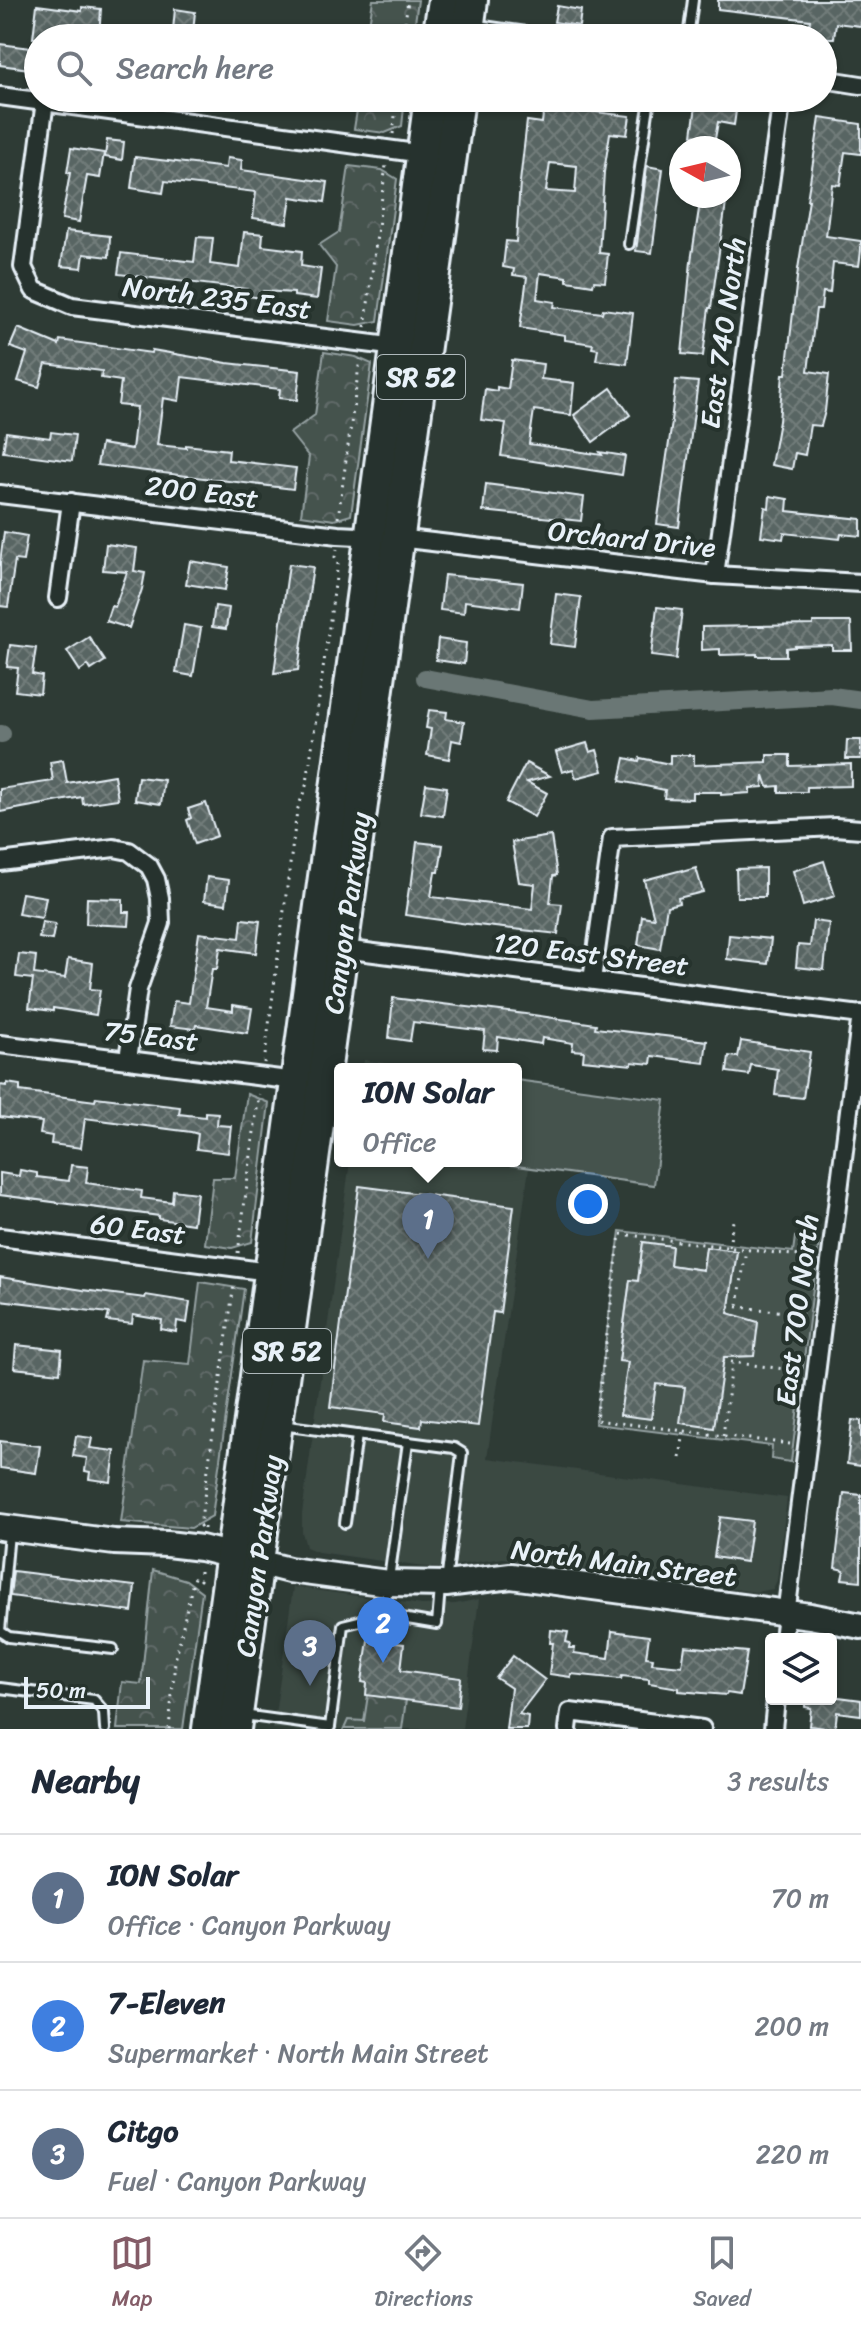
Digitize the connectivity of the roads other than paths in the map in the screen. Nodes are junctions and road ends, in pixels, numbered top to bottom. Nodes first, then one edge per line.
1 (693, 0) edge
2 (690, 24) edge
3 (837, 81) edge
4 (861, 85) edge
5 (0, 96) edge
6 (24, 99) edge
7 (44, 112) edge
8 (123, 112) edge
9 (428, 112) edge
10 (457, 112) edge
11 (648, 112) edge
12 (780, 112) edge
13 (423, 154) junction
14 (629, 244) dead end
15 (397, 347) junction
16 (0, 494) edge
17 (71, 502) junction
18 (385, 537) junction
19 (715, 575) junction
20 (861, 583) edge
21 (58, 598) dead end
22 (861, 829) edge
23 (0, 862) edge
24 (328, 948) junction
25 (592, 980) junction
26 (861, 1014) edge
27 (0, 1044) edge
28 (128, 1059) junction
29 (296, 1081) junction
30 (0, 1237) edge
31 (270, 1272) junction
32 (277, 1425) junction
33 (357, 1435) junction
34 (408, 1442) junction
35 (345, 1523) dead end
36 (5, 1528) edge
37 (246, 1558) junction
38 (388, 1583) junction
39 (443, 1584) junction
40 (786, 1613) junction
41 (384, 1615) junction
42 (861, 1626) edge
43 (784, 1633) edge
44 (113, 1649) dead end
45 (0, 1688) edge
46 (775, 1705) edge
47 (569, 1721) edge
48 (236, 1722) edge
49 (302, 1726) edge
50 (105, 1729) edge
51 (208, 1729) edge
52 (702, 1729) edge
53 (773, 1729) edge

1 - 2 lane
3 - 4 street
5 - 6 street
7 - 15 street, North 235 East
8 - 13 street
9 - 13 highway, Canyon Parkway / SR 52
10 - 18 highway, Canyon Parkway / SR 52
11 - 14 lane
12 - 19 street, East 740 North
13 - 15 highway, Canyon Parkway / SR 52
15 - 18 highway, Canyon Parkway / SR 52
16 - 17 street, 200 East
17 - 18 street, 200 East
17 - 21 street
18 - 19 street, Orchard Drive
18 - 24 highway, Canyon Parkway / SR 52
19 - 20 street, Orchard Drive
22 - 25 street
23 - 28 street
24 - 25 street, 120 East Street
24 - 29 highway, Canyon Parkway / SR 52
24 - 32 highway, Canyon Parkway / SR 52
25 - 26 street, 120 East Street
26 - 40 street, East 700 North
27 - 28 street, 75 East
28 - 29 street, 75 East
29 - 31 highway, Canyon Parkway / SR 52
30 - 31 street, 60 East
31 - 37 highway, Canyon Parkway / SR 52
32 - 33 lane
32 - 37 highway, Canyon Parkway / SR 52
33 - 34 lane
33 - 35 lane
34 - 38 lane
34 - 39 lane
36 - 37 street, North Main Street
36 - 44 lane
37 - 38 street, North Main Street
37 - 48 highway, Canyon Parkway / SR 52
37 - 51 highway, Canyon Parkway / SR 52
38 - 39 street, North Main Street
38 - 41 lane
39 - 40 street, North Main Street
39 - 41 lane
40 - 42 street, North Main Street
40 - 43 street, East 700 North
41 - 49 lane
45 - 50 lane
46 - 53 street
47 - 52 street
48 - 49 lane

